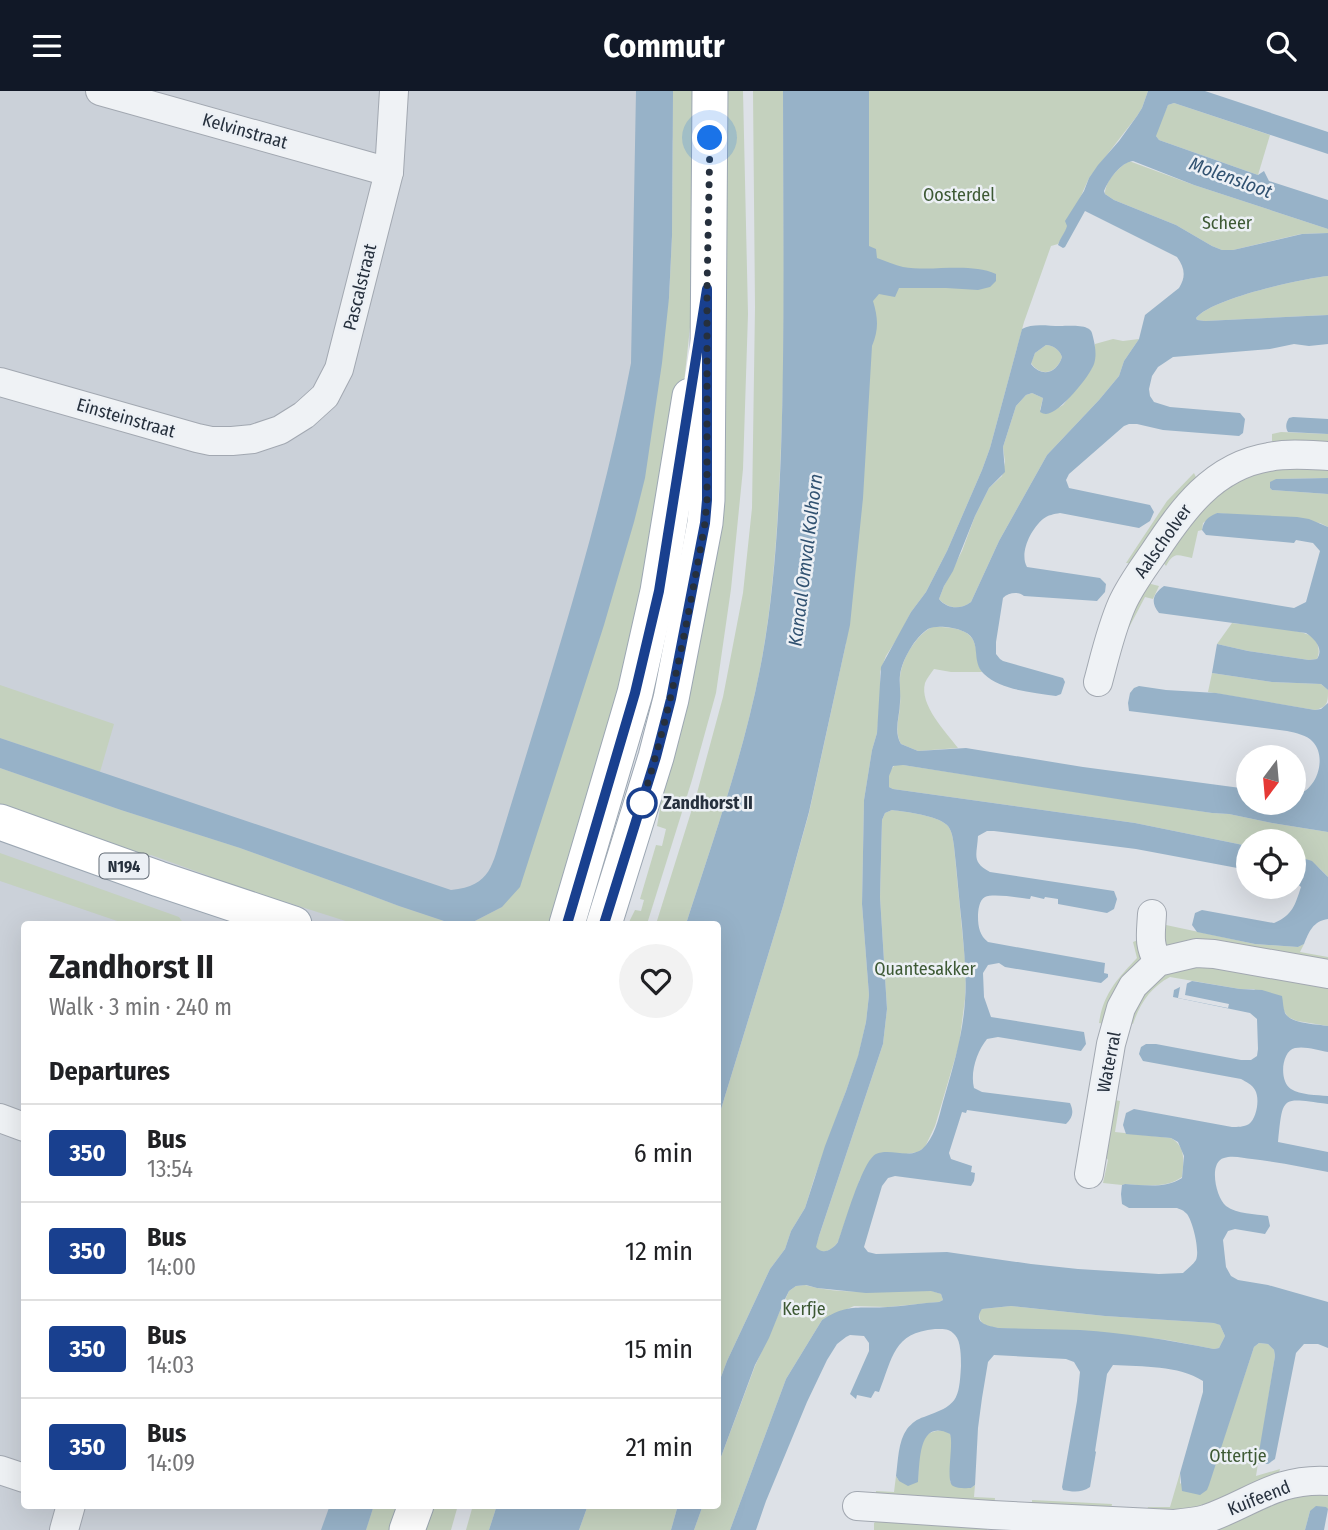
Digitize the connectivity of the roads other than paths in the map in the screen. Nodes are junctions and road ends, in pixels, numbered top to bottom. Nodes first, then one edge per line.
1 (100, 91) edge
2 (394, 91) edge
3 (710, 91) edge
4 (389, 172) junction
5 (707, 289) junction
6 (0, 382) edge
7 (253, 439) joint
8 (1328, 456) edge
9 (1098, 682) dead end
10 (0, 822) edge
11 (1153, 914) dead end
12 (246, 919) edge
13 (265, 921) edge
14 (568, 921) edge
15 (605, 921) edge
16 (1158, 962) junction
17 (1328, 974) edge
18 (0, 1118) edge
19 (21, 1126) edge
20 (1088, 1174) dead end
21 (0, 1470) edge
22 (21, 1477) edge
23 (1328, 1481) edge
24 (857, 1506) dead end
25 (70, 1509) edge
26 (415, 1509) edge
27 (64, 1530) edge
28 (407, 1530) edge

1 - 4 street, Kelvinstraat
2 - 4 street, Pascalstraat
3 - 5 main road
4 - 7 street, Pascalstraat
5 - 14 main road
5 - 15 main road
6 - 7 street, Einsteinstraat
8 - 9 street, Aalscholver
10 - 12 main road, N194
11 - 16 street
12 - 13 main road, N194
16 - 17 street
16 - 20 street, Waterral
18 - 19 street
21 - 22 street
23 - 24 street, Kuifeend
25 - 27 street
26 - 28 main road

